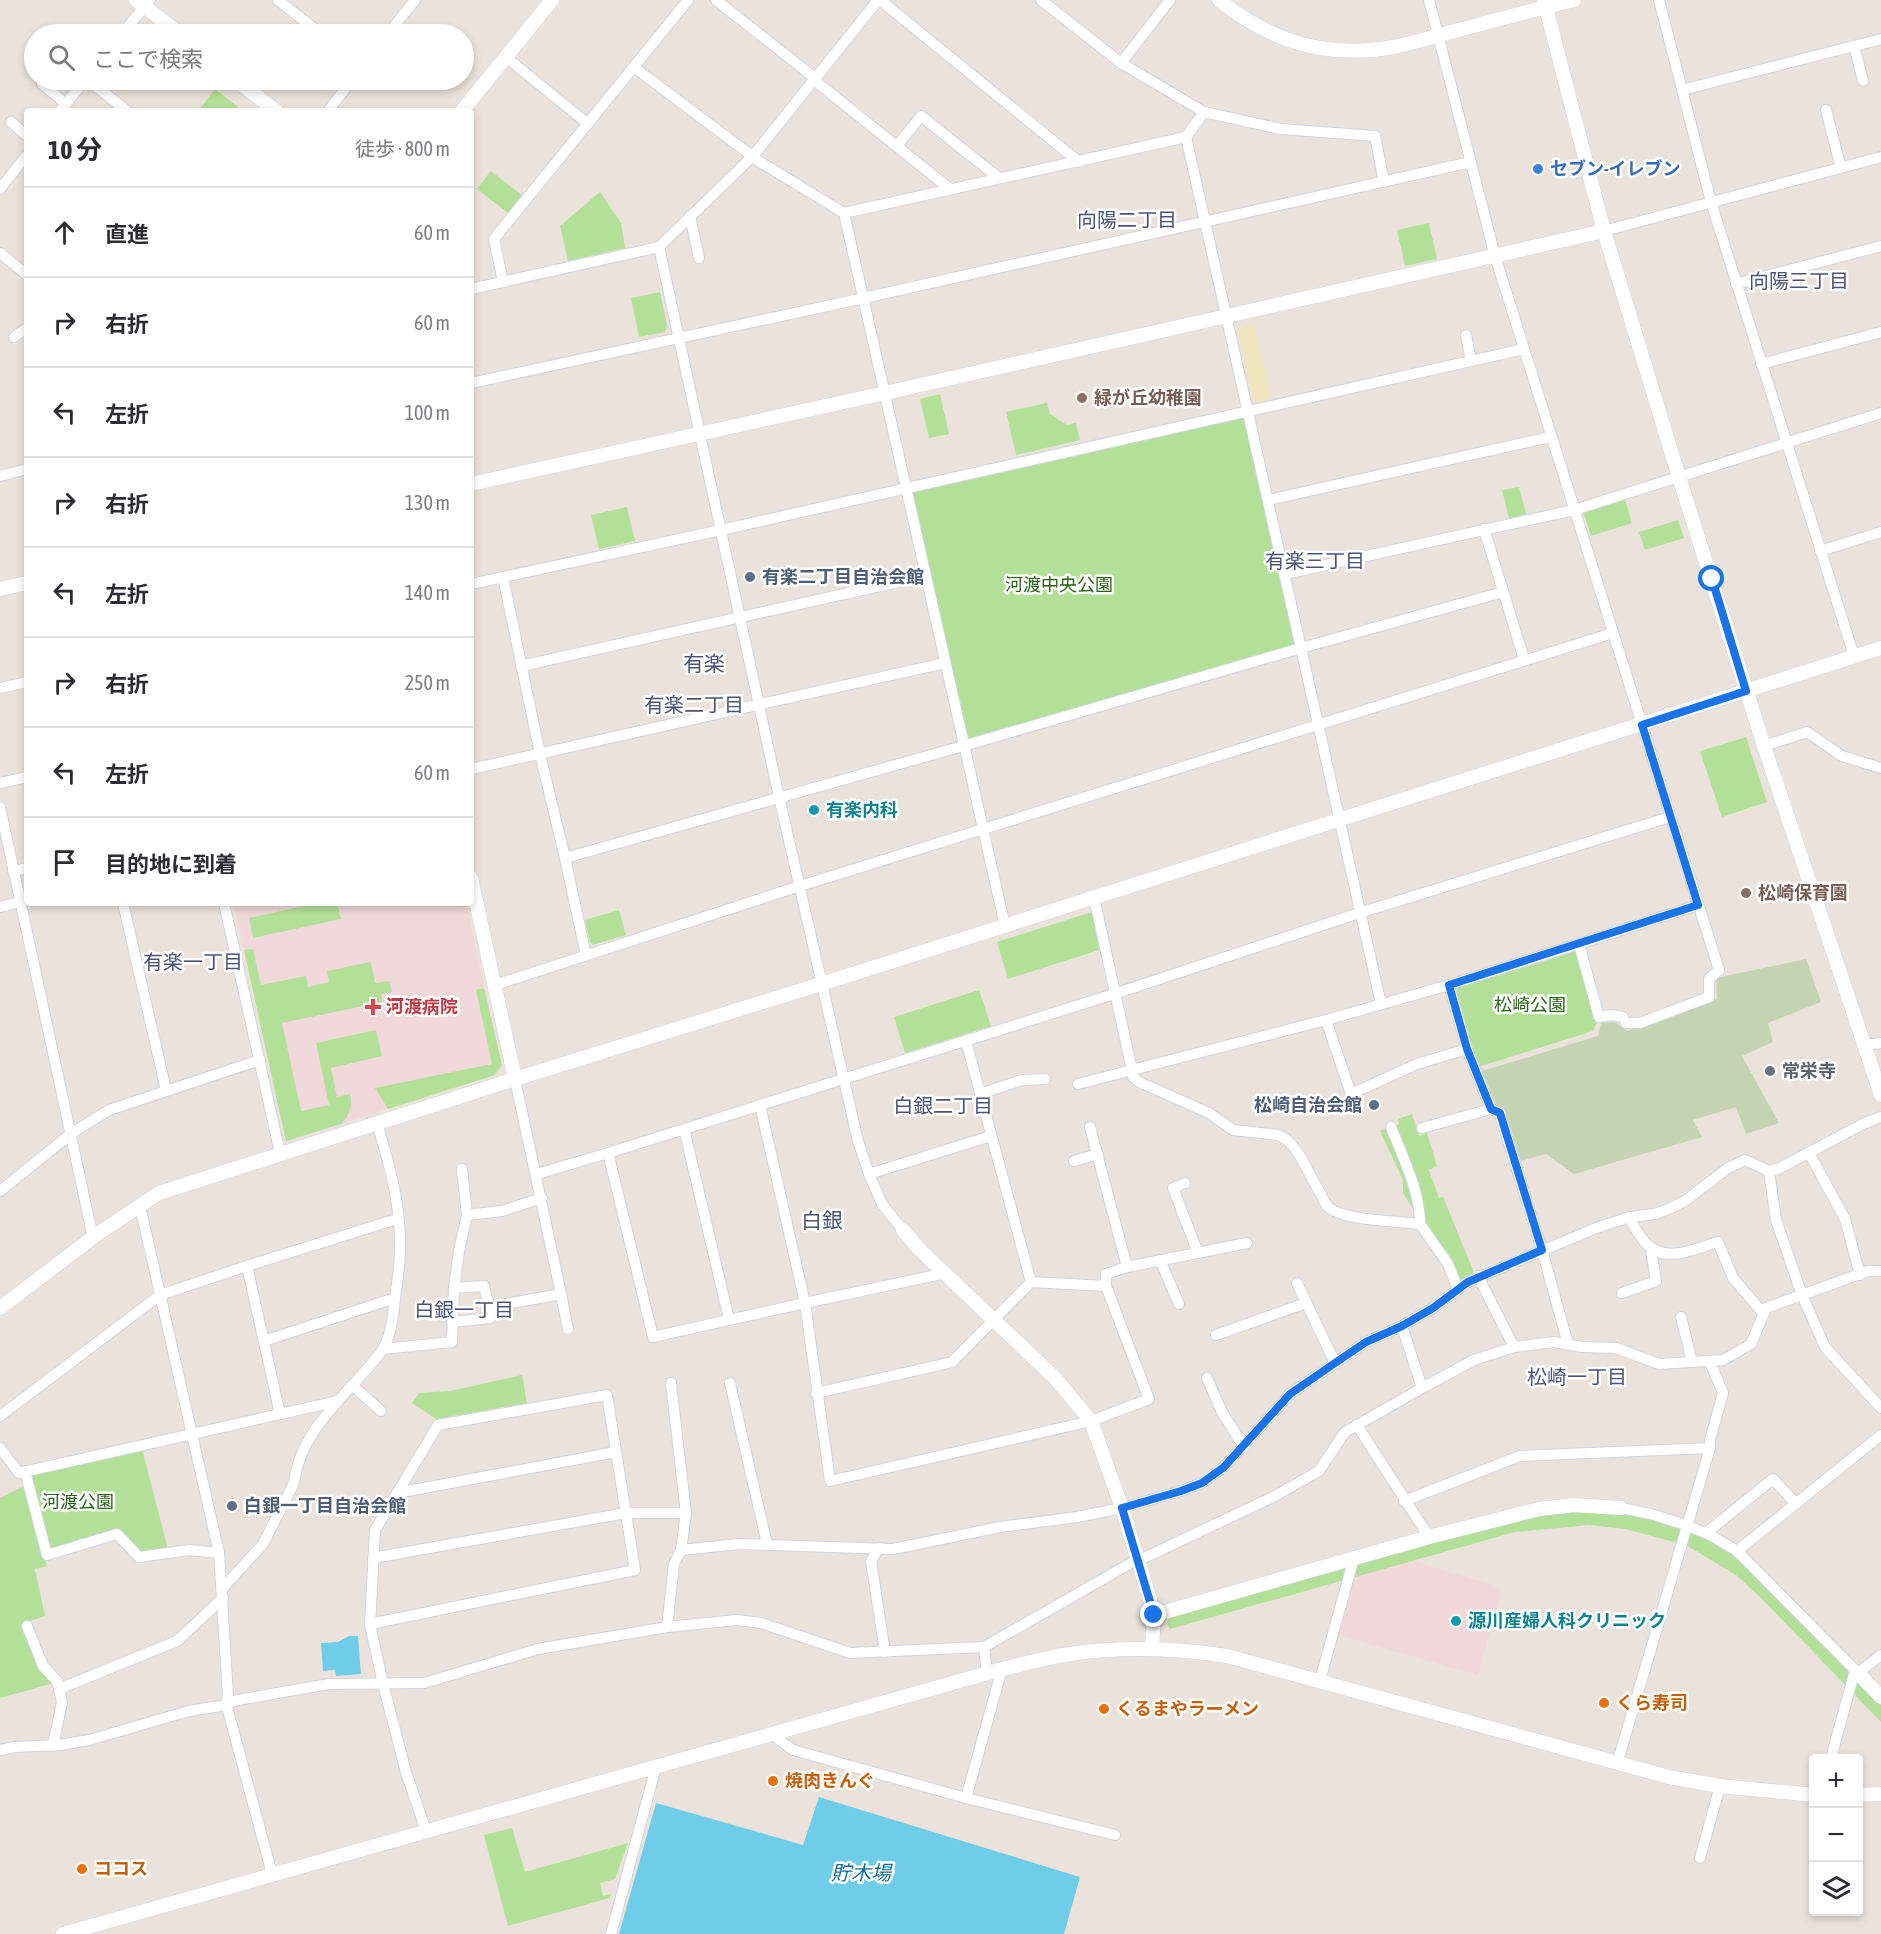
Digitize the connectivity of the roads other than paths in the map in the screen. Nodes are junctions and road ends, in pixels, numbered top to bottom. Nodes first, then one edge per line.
1 (278, 0) edge
2 (415, 0) edge
3 (552, 0) edge
4 (687, 0) edge
5 (716, 0) edge
6 (879, 0) edge
7 (1041, 0) edge
8 (1170, 0) edge
9 (1220, 0) edge
10 (1428, 0) edge
11 (1574, 0) edge
12 (1659, 0) edge
13 (144, 2) edge
14 (1545, 3) edge
15 (129, 24) edge
16 (169, 24) edge
17 (308, 24) edge
18 (396, 24) edge
19 (1437, 36) junction
20 (1881, 39) edge
21 (1854, 46) junction
22 (506, 57) junction
23 (1121, 63) junction
24 (635, 68) junction
25 (814, 79) junction
26 (1863, 81) dead end
27 (47, 90) edge
28 (77, 90) edge
29 (99, 90) edge
30 (249, 90) edge
31 (344, 90) edge
32 (1682, 90) junction
33 (63, 107) edge
34 (123, 108) edge
35 (272, 108) edge
36 (330, 108) edge
37 (464, 108) edge
38 (1826, 110) dead end
39 (1204, 112) junction
40 (11, 122) dead end
41 (588, 124) junction
42 (24, 133) edge
43 (1185, 137) junction
44 (897, 146) junction
45 (753, 156) junction
46 (1881, 157) edge
47 (24, 159) edge
48 (1078, 162) junction
49 (1471, 162) junction
50 (1841, 168) junction
51 (999, 178) junction
52 (1384, 182) junction
53 (0, 189) edge
54 (950, 189) junction
55 (1711, 202) junction
56 (844, 213) junction
57 (690, 216) junction
58 (1205, 222) junction
59 (1604, 231) junction
60 (1881, 246) edge
61 (659, 247) junction
62 (0, 253) edge
63 (1495, 256) junction
64 (699, 258) dead end
65 (24, 273) edge
66 (503, 282) junction
67 (1736, 284) junction
68 (474, 288) edge
69 (864, 298) junction
70 (1227, 316) junction
71 (24, 330) edge
72 (1881, 332) edge
73 (1466, 335) dead end
74 (14, 337) dead end
75 (678, 338) junction
76 (1524, 350) junction
77 (1472, 361) junction
78 (1761, 364) junction
79 (474, 382) edge
80 (885, 393) junction
81 (1248, 411) junction
82 (1881, 412) edge
83 (699, 433) junction
84 (1550, 437) junction
85 (1786, 441) junction
86 (24, 470) edge
87 (0, 476) edge
88 (1679, 477) junction
89 (474, 483) edge
90 (905, 488) junction
91 (1269, 500) junction
92 (1574, 510) junction
93 (1484, 529) junction
94 (721, 530) junction
95 (1881, 532) edge
96 (1820, 551) junction
97 (1285, 574) junction
98 (925, 576) junction
99 (502, 577) junction
100 (474, 583) edge
101 (24, 584) edge
102 (0, 589) edge
103 (1503, 592) junction
104 (741, 618) junction
105 (1613, 633) junction
106 (1301, 648) junction
107 (1881, 648) edge
108 (1854, 657) junction
109 (1524, 659) junction
110 (945, 663) junction
111 (521, 666) junction
112 (24, 683) edge
113 (0, 688) edge
114 (1746, 691) junction
115 (760, 705) junction
116 (1318, 724) junction
117 (1642, 725) junction
118 (963, 746) junction
119 (1764, 746) junction
120 (540, 754) junction
121 (474, 768) edge
122 (1881, 768) edge
123 (24, 778) edge
124 (0, 783) edge
125 (779, 797) junction
126 (0, 807) edge
127 (1670, 818) junction
128 (1339, 821) junction
129 (2, 826) edge
130 (983, 829) junction
131 (566, 858) junction
132 (24, 869) edge
133 (13, 871) junction
134 (800, 886) junction
135 (474, 891) edge
136 (1094, 897) junction
137 (20, 902) junction
138 (1698, 905) junction
139 (124, 906) edge
140 (225, 906) edge
141 (0, 907) edge
142 (1359, 913) junction
143 (1005, 926) junction
144 (1579, 944) junction
145 (586, 955) junction
146 (821, 984) junction
147 (495, 985) junction
148 (1449, 985) junction
149 (1114, 994) junction
150 (1381, 1004) junction
151 (1326, 1020) junction
152 (966, 1041) junction
153 (1881, 1043) edge
154 (1864, 1046) junction
155 (1467, 1049) junction
156 (260, 1060) junction
157 (1132, 1070) junction
158 (515, 1078) junction
159 (1045, 1079) dead end
160 (843, 1080) junction
161 (1078, 1084) dead end
162 (166, 1090) junction
163 (980, 1094) junction
164 (1881, 1095) edge
165 (760, 1105) junction
166 (1491, 1109) junction
167 (1881, 1117) edge
168 (376, 1124) junction
169 (1090, 1127) dead end
170 (1391, 1127) dead end
171 (1422, 1128) dead end
172 (684, 1129) junction
173 (72, 1133) junction
174 (991, 1136) junction
175 (280, 1153) junction
176 (608, 1153) junction
177 (1809, 1153) junction
178 (1098, 1154) junction
179 (1074, 1161) dead end
180 (462, 1169) dead end
181 (1769, 1171) junction
182 (869, 1173) junction
183 (537, 1174) junction
184 (1185, 1183) dead end
185 (0, 1191) edge
186 (542, 1198) junction
187 (140, 1206) junction
188 (467, 1215) junction
189 (1630, 1217) junction
190 (397, 1219) junction
191 (1420, 1224) junction
192 (903, 1230) joint
193 (93, 1238) junction
194 (1247, 1243) dead end
195 (1542, 1250) junction
196 (1651, 1250) junction
197 (1198, 1252) junction
198 (1160, 1260) junction
199 (247, 1266) junction
200 (1127, 1267) junction
201 (1881, 1271) edge
202 (946, 1273) junction
203 (1860, 1275) junction
204 (1478, 1276) junction
205 (1031, 1282) junction
206 (1297, 1282) dead end
207 (1106, 1286) junction
208 (454, 1288) junction
209 (1458, 1289) junction
210 (1622, 1293) dead end
211 (561, 1294) junction
212 (160, 1295) junction
213 (1802, 1295) junction
214 (395, 1298) junction
215 (1306, 1303) junction
216 (805, 1304) junction
217 (1179, 1304) dead end
218 (489, 1307) junction
219 (0, 1308) edge
220 (1763, 1312) junction
221 (1681, 1317) dead end
222 (994, 1318) junction
223 (729, 1319) junction
224 (452, 1322) junction
225 (1402, 1326) junction
226 (568, 1329) dead end
227 (1216, 1335) dead end
228 (264, 1341) junction
229 (1568, 1344) junction
230 (1514, 1347) junction
231 (383, 1349) junction
232 (1692, 1362) junction
233 (1710, 1362) junction
234 (1335, 1363) junction
235 (1207, 1378) dead end
236 (671, 1383) dead end
237 (730, 1383) dead end
238 (352, 1386) junction
239 (1422, 1388) junction
240 (816, 1393) junction
241 (339, 1401) junction
242 (1881, 1408) edge
243 (381, 1412) dead end
244 (280, 1414) junction
245 (0, 1416) edge
246 (1091, 1421) junction
247 (1357, 1425) junction
248 (191, 1434) junction
249 (1881, 1435) edge
250 (1244, 1447) junction
251 (0, 1448) edge
252 (1710, 1448) junction
253 (616, 1452) junction
254 (25, 1471) junction
255 (397, 1493) junction
256 (1404, 1501) junction
257 (1796, 1504) junction
258 (1122, 1508) junction
259 (1621, 1508) joint
260 (626, 1513) junction
261 (686, 1513) junction
262 (1686, 1525) junction
263 (1706, 1533) junction
264 (1429, 1537) junction
265 (767, 1544) junction
266 (879, 1548) junction
267 (681, 1550) junction
268 (1737, 1551) junction
269 (219, 1553) junction
270 (373, 1558) junction
271 (1354, 1558) junction
272 (1138, 1559) junction
273 (223, 1593) junction
274 (1154, 1615) junction
275 (370, 1623) junction
276 (27, 1626) dead end
277 (667, 1627) junction
278 (984, 1647) junction
279 (1152, 1649) junction
280 (885, 1653) junction
281 (1881, 1655) edge
282 (1002, 1669) junction
283 (1857, 1672) junction
284 (987, 1673) junction
285 (1320, 1680) junction
286 (383, 1684) junction
287 (59, 1689) junction
288 (1881, 1697) edge
289 (226, 1703) junction
290 (771, 1734) junction
291 (53, 1746) junction
292 (0, 1750) edge
293 (1832, 1754) edge
294 (1617, 1764) junction
295 (656, 1767) junction
296 (1720, 1786) junction
297 (1809, 1794) edge
298 (1881, 1794) edge
299 (1863, 1795) edge
300 (966, 1798) junction
301 (426, 1831) junction
302 (1115, 1835) dead end
303 (1700, 1858) dead end
304 (272, 1875) junction
305 (63, 1934) edge
306 (611, 1934) edge

1 - 17 street
2 - 18 street
3 - 22 street
4 - 24 street
5 - 25 street
6 - 25 street
6 - 48 street
7 - 23 street
8 - 23 street
9 - 19 street
10 - 19 street
11 - 14 street
12 - 32 street
13 - 15 street
13 - 16 street
14 - 19 street
14 - 59 street
19 - 49 street
20 - 21 street
21 - 26 street
21 - 32 street
22 - 37 street
22 - 41 street
23 - 39 street
24 - 41 street
24 - 45 street
25 - 44 street
25 - 45 street
27 - 33 street
28 - 33 street
29 - 34 street
30 - 35 street
31 - 36 street
32 - 55 street
38 - 50 street
39 - 43 street
39 - 52 street
40 - 42 street
41 - 66 street
43 - 48 street
43 - 58 street
44 - 51 street
44 - 54 street
45 - 56 street
45 - 57 street
46 - 50 street
47 - 53 street
48 - 51 street
49 - 52 street
49 - 63 street
50 - 55 street
51 - 54 street
52 - 58 street
54 - 56 street
55 - 59 street
55 - 67 street
56 - 69 street
57 - 61 street
57 - 64 street
58 - 69 street
58 - 70 street
59 - 63 street
59 - 88 street
60 - 67 street
61 - 66 street
61 - 75 street
62 - 65 street
63 - 70 street
63 - 76 street
66 - 68 street
67 - 78 street
69 - 75 street
69 - 80 street
70 - 80 street
70 - 81 street
71 - 74 street
72 - 78 street
73 - 77 street
75 - 79 street
75 - 83 street
76 - 77 street
76 - 84 street
77 - 81 street
78 - 85 street
80 - 83 street
80 - 90 street
81 - 90 street
81 - 91 street
82 - 85 street
83 - 89 street
83 - 94 street
84 - 91 street
84 - 92 street
85 - 88 street
85 - 96 street
86 - 87 street
88 - 92 street
88 - 114 street
90 - 94 street
90 - 98 street
91 - 97 street
92 - 93 street
92 - 105 street
93 - 97 street
93 - 103 street
94 - 99 street
94 - 104 street
95 - 96 street
96 - 108 street
97 - 106 street
98 - 104 street
98 - 110 street
99 - 100 street
99 - 111 street
101 - 102 street
103 - 106 street
103 - 109 street
104 - 111 street
104 - 115 street
105 - 109 street
105 - 117 street
106 - 116 street
106 - 118 street
107 - 108 street
108 - 114 street
109 - 116 street
110 - 115 street
110 - 118 street
111 - 120 street
112 - 113 street
114 - 117 street
114 - 119 street
115 - 120 street
115 - 125 street
116 - 128 street
116 - 130 street
117 - 127 street
117 - 128 street
118 - 125 street
118 - 130 street
119 - 122 street
119 - 154 street
120 - 121 street
120 - 131 street
123 - 124 street
125 - 131 street
125 - 134 street
126 - 129 street
127 - 138 street
127 - 142 street
128 - 136 street
128 - 142 street
129 - 133 street
130 - 134 street
130 - 143 street
131 - 145 street
132 - 133 street
133 - 137 street
134 - 145 street
134 - 146 street
135 - 147 street
136 - 143 street
136 - 149 street
137 - 141 street
137 - 173 street
138 - 144 street
138 - 144 street
139 - 162 street
140 - 156 street
142 - 149 street
142 - 150 street
143 - 146 street
144 - 148 street
145 - 147 street
146 - 158 street
146 - 160 street
147 - 158 street
148 - 150 street
148 - 155 street
149 - 152 street
149 - 157 street
150 - 151 street
151 - 155 street
151 - 157 street
152 - 160 street
152 - 163 street
153 - 154 street
154 - 164 street
155 - 166 street
156 - 162 street
156 - 175 street
157 - 161 street
157 - 191 street
158 - 168 street
158 - 183 street
159 - 163 street
160 - 165 street
160 - 182 street
162 - 173 street
163 - 174 street
165 - 172 street
165 - 216 street
166 - 171 street
166 - 195 street
167 - 177 street
168 - 175 street
168 - 190 street
169 - 178 street
170 - 191 street
172 - 176 street
172 - 223 street
173 - 185 street
173 - 193 street
174 - 182 street
174 - 205 street
175 - 187 street
176 - 183 street
176 - 223 street
177 - 181 street
177 - 203 street
178 - 179 street
178 - 200 street
180 - 188 street
181 - 189 street
181 - 213 street
182 - 192 street
183 - 186 street
184 - 197 street
186 - 188 street
186 - 211 street
187 - 193 street
187 - 212 street
188 - 208 street
189 - 195 street
189 - 196 street
190 - 199 street
190 - 214 street
191 - 209 street
192 - 202 street
193 - 219 street
194 - 197 street
195 - 204 street
195 - 229 street
196 - 210 street
196 - 220 street
197 - 198 street
198 - 200 street
198 - 217 street
199 - 212 street
199 - 228 street
200 - 207 street
201 - 203 street
202 - 216 street
202 - 222 street
203 - 213 street
204 - 209 street
204 - 230 street
205 - 207 street
205 - 222 street
206 - 215 street
207 - 246 street
208 - 218 street
208 - 224 street
209 - 225 street
211 - 218 street
211 - 226 street
212 - 245 street
212 - 248 street
213 - 220 street
213 - 242 street
214 - 228 street
214 - 231 street
215 - 227 street
215 - 234 street
216 - 223 street
216 - 240 street
218 - 224 street
220 - 233 street
221 - 232 street
222 - 240 street
222 - 246 street
224 - 231 street
225 - 234 street
225 - 239 street
228 - 244 street
229 - 230 street
229 - 232 street
230 - 239 street
231 - 238 street
232 - 233 street
233 - 252 street
234 - 250 street
235 - 250 street
236 - 261 street
237 - 265 street
238 - 241 street
238 - 243 street
239 - 247 street
240 - 246 street
241 - 244 street
241 - 273 street
244 - 248 street
246 - 258 street
247 - 256 street
247 - 272 street
248 - 254 street
248 - 269 street
249 - 257 street
250 - 258 street
251 - 254 street
252 - 256 street
252 - 262 street
253 - 255 street
253 - 255 street
253 - 260 street
254 - 269 street
255 - 270 street
256 - 264 street
257 - 263 street
257 - 268 street
258 - 266 street
258 - 272 street
259 - 262 street
259 - 264 street
260 - 261 street
260 - 270 street
260 - 275 street
261 - 267 street
262 - 263 street
262 - 294 street
263 - 268 street
264 - 271 street
265 - 266 street
265 - 267 street
266 - 280 street
267 - 277 street
268 - 283 street
269 - 273 street
270 - 275 street
271 - 274 street
271 - 285 street
272 - 274 street
272 - 278 street
273 - 287 street
273 - 289 street
274 - 279 street
275 - 286 street
276 - 287 street
277 - 280 street
277 - 286 street
278 - 280 street
278 - 284 street
279 - 282 street
279 - 285 street
281 - 283 street
282 - 284 street
282 - 300 street
283 - 288 street
283 - 293 street
284 - 290 street
285 - 294 street
286 - 289 street
286 - 301 street
287 - 291 street
289 - 291 street
289 - 304 street
290 - 295 street
290 - 300 street
291 - 292 street
294 - 296 street
295 - 301 street
295 - 306 street
296 - 297 street
296 - 303 street
298 - 299 street
300 - 302 street
301 - 304 street
304 - 305 street

